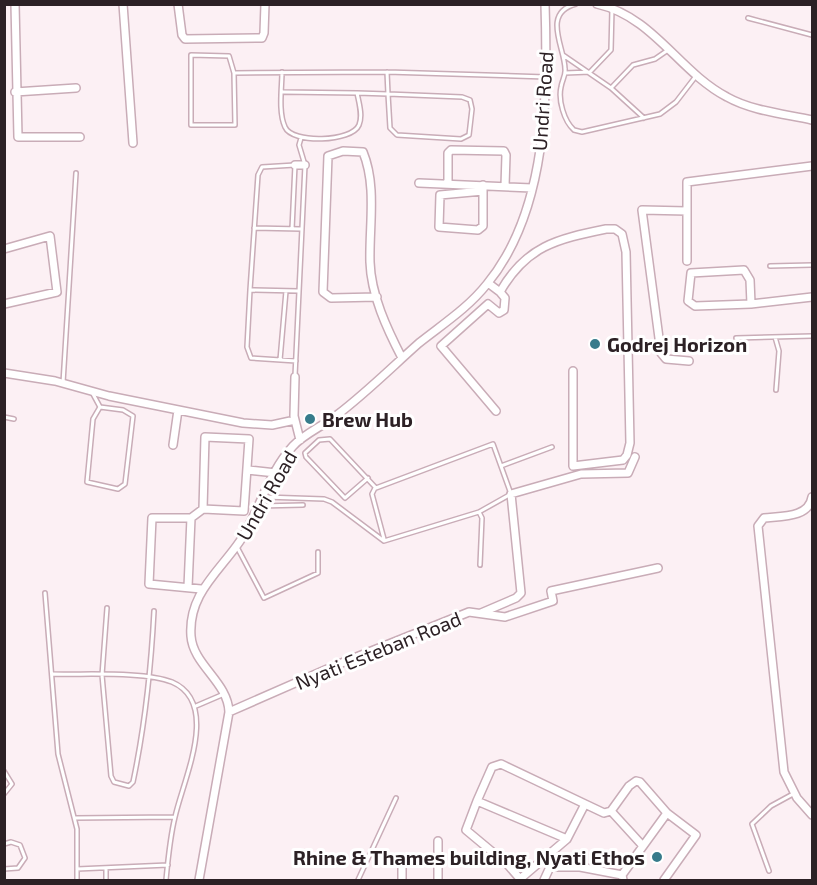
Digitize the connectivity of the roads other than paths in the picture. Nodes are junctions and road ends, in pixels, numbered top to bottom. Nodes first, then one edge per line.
1 (15, 4) edge
2 (123, 4) edge
3 (178, 4) edge
4 (265, 4) edge
5 (545, 4) edge
6 (576, 4) edge
7 (597, 4) edge
8 (615, 8) edge
9 (748, 18) dead end
10 (813, 34) edge
11 (670, 49) junction
12 (562, 54) junction
13 (282, 72) junction
14 (387, 72) junction
15 (590, 72) junction
16 (234, 73) junction
17 (565, 73) junction
18 (696, 76) junction
19 (548, 77) junction
20 (76, 88) dead end
21 (611, 88) junction
22 (15, 92) junction
23 (283, 92) junction
24 (357, 93) junction
25 (388, 94) junction
26 (644, 118) junction
27 (813, 120) edge
28 (80, 137) dead end
29 (301, 138) junction
30 (133, 143) dead end
31 (295, 165) junction
32 (305, 165) junction
33 (813, 166) edge
34 (76, 173) dead end
35 (418, 183) dead end
36 (448, 184) junction
37 (506, 186) junction
38 (483, 188) junction
39 (532, 188) junction
40 (687, 211) junction
41 (254, 228) junction
42 (292, 229) junction
43 (302, 229) junction
44 (4, 249) edge
45 (687, 261) dead end
46 (813, 265) edge
47 (770, 266) dead end
48 (488, 283) junction
49 (250, 290) junction
50 (286, 291) junction
51 (298, 291) junction
52 (500, 292) junction
53 (476, 295) junction
54 (377, 297) junction
55 (813, 297) edge
56 (4, 304) edge
57 (488, 304) junction
58 (751, 304) junction
59 (813, 336) edge
60 (775, 337) junction
61 (736, 338) dead end
62 (402, 358) junction
63 (280, 360) junction
64 (296, 361) junction
65 (689, 362) dead end
66 (573, 371) dead end
67 (4, 373) edge
68 (295, 378) joint
69 (63, 383) junction
70 (776, 390) dead end
71 (92, 392) junction
72 (100, 407) junction
73 (178, 410) junction
74 (496, 411) dead end
75 (4, 417) edge
76 (14, 419) dead end
77 (295, 420) junction
78 (300, 440) junction
79 (173, 445) dead end
80 (552, 447) dead end
81 (635, 457) dead end
82 (501, 466) junction
83 (248, 470) junction
84 (276, 473) junction
85 (368, 478) junction
86 (376, 488) junction
87 (511, 494) junction
88 (263, 497) junction
89 (813, 497) edge
90 (303, 505) dead end
91 (259, 506) junction
92 (203, 509) junction
93 (479, 512) junction
94 (191, 518) junction
95 (384, 541) junction
96 (236, 546) junction
97 (318, 552) dead end
98 (480, 565) dead end
99 (658, 568) dead end
100 (188, 587) junction
101 (201, 589) junction
102 (45, 593) dead end
103 (107, 608) dead end
104 (154, 611) dead end
105 (478, 614) junction
106 (53, 674) junction
107 (102, 675) junction
108 (151, 678) junction
109 (225, 694) junction
110 (196, 706) junction
111 (230, 712) junction
112 (4, 771) edge
113 (794, 793) junction
114 (4, 794) edge
115 (396, 798) dead end
116 (477, 801) junction
117 (585, 804) junction
118 (611, 812) junction
119 (667, 813) junction
120 (813, 815) edge
121 (175, 817) junction
122 (75, 818) junction
123 (567, 839) junction
124 (438, 841) dead end
125 (4, 844) edge
126 (642, 845) junction
127 (550, 853) junction
128 (402, 863) dead end
129 (168, 865) junction
130 (550, 867) junction
131 (106, 868) junction
132 (4, 869) edge
133 (77, 869) junction
134 (769, 871) dead end
135 (623, 878) edge
136 (76, 880) edge
137 (106, 880) edge
138 (166, 880) edge
139 (199, 880) edge
140 (358, 880) edge
141 (402, 880) edge
142 (438, 880) edge
143 (520, 880) edge
144 (544, 880) edge
145 (664, 880) edge

1 - 22 street
2 - 30 street
3 - 4 street
5 - 19 street, Undri Road
6 - 12 lane
7 - 8 street
8 - 11 street
8 - 15 lane
9 - 10 lane
11 - 18 street
11 - 21 lane
12 - 15 lane
12 - 17 lane
13 - 14 lane
13 - 16 lane
13 - 23 lane
14 - 19 lane
14 - 25 lane
15 - 17 lane
15 - 21 lane
16 - 16 lane
17 - 26 lane
18 - 26 lane
18 - 27 street
19 - 39 street, Undri Road
20 - 22 street
21 - 26 lane
22 - 28 street
23 - 24 lane
23 - 29 lane
24 - 25 lane
24 - 29 lane
25 - 25 lane
29 - 32 lane
31 - 32 street
31 - 41 lane
31 - 42 lane
32 - 43 lane
33 - 40 street
34 - 69 lane
35 - 36 street
36 - 37 street
36 - 38 street
37 - 38 street
37 - 39 street
38 - 38 street
39 - 48 street, Undri Road
40 - 45 street
40 - 65 street
41 - 42 lane
41 - 49 lane
42 - 43 lane
43 - 51 lane
44 - 56 street
46 - 47 lane
48 - 52 street
48 - 53 street, Undri Road
49 - 50 lane
49 - 63 lane
50 - 51 lane
50 - 63 lane
51 - 64 lane
52 - 57 street
52 - 66 street
53 - 57 street
53 - 62 street, Undri Road
54 - 54 street
54 - 62 street
55 - 58 street
57 - 74 street
58 - 58 street
59 - 60 lane
60 - 61 lane
60 - 70 lane
62 - 78 street, Undri Road
63 - 64 lane
64 - 68 lane
67 - 69 street
68 - 77 street
69 - 71 street
71 - 72 lane
71 - 73 street
72 - 72 lane
73 - 77 street
73 - 79 street
75 - 76 lane
77 - 78 street
78 - 84 street, Undri Road
80 - 82 lane
81 - 87 street
82 - 86 lane
82 - 87 lane
83 - 84 street
83 - 92 street
83 - 92 street
84 - 88 street, Undri Road
85 - 85 lane
85 - 86 lane
86 - 95 lane
87 - 93 lane
87 - 105 street
88 - 91 street, Undri Road
88 - 95 lane
89 - 113 street
90 - 91 lane
91 - 96 street, Undri Road
92 - 94 street
93 - 95 lane
93 - 98 lane
94 - 100 street
94 - 100 street
96 - 97 lane
96 - 101 street, Undri Road
99 - 105 street, Nyati Esteban Road
100 - 101 street
101 - 109 street, Undri Road
102 - 106 lane
103 - 107 lane
104 - 108 lane
105 - 111 street, Nyati Esteban Road
106 - 107 lane
106 - 122 lane
107 - 108 lane
107 - 108 lane
108 - 110 lane
109 - 110 lane
109 - 111 street, Undri Road
110 - 121 lane
111 - 139 street, Undri Road
112 - 114 lane
113 - 120 street
113 - 134 lane
115 - 140 lane
116 - 117 street
116 - 123 street
116 - 143 street
117 - 118 street
117 - 123 street
118 - 119 street
118 - 126 street
119 - 126 street
119 - 145 street
121 - 122 lane
121 - 129 lane
122 - 133 lane
123 - 127 street
124 - 142 street
125 - 132 lane
126 - 135 street
127 - 130 street
127 - 143 street
128 - 141 street
129 - 131 lane
129 - 138 lane
130 - 135 street
130 - 144 street
131 - 133 lane
131 - 137 lane
133 - 136 lane

